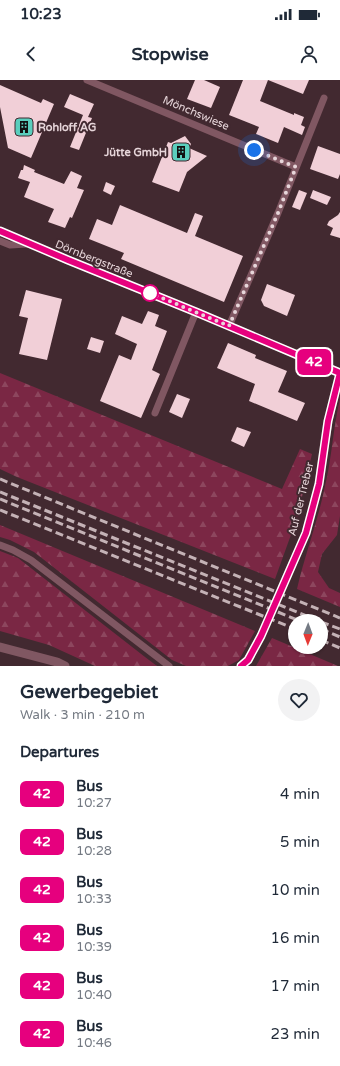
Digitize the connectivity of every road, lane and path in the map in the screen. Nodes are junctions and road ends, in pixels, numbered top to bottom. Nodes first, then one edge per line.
1 (88, 80) edge
2 (324, 98) dead end
3 (296, 167) junction
4 (0, 230) edge
5 (0, 241) edge
6 (29, 243) junction
7 (196, 312) junction
8 (229, 326) junction
9 (340, 373) edge
10 (155, 413) dead end
11 (0, 545) edge
12 (0, 647) edge
13 (65, 666) edge
14 (169, 666) edge
15 (241, 666) edge

1 - 3 street, Mönchswiese
2 - 3 street
3 - 8 street
4 - 6 street, Dörnbergstraße
5 - 6 street, Dörnbergstraße
6 - 7 street, Dörnbergstraße
7 - 8 street, Dörnbergstraße
7 - 10 street
8 - 9 street, Dörnbergstraße
9 - 15 street, Auf der Treber
11 - 14 street
12 - 13 street

